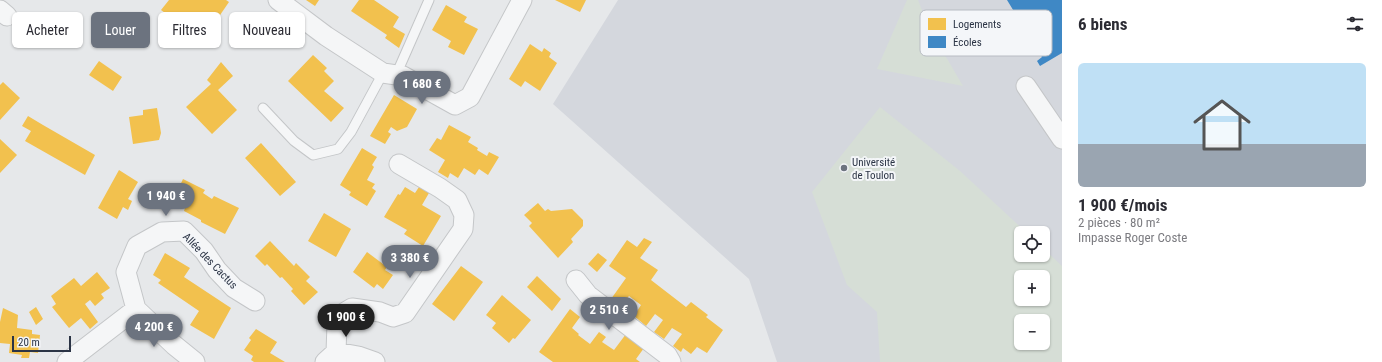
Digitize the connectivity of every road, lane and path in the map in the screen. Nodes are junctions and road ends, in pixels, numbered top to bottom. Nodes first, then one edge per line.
1 (278, 0) edge
2 (429, 0) edge
3 (522, 0) edge
4 (389, 74) junction
5 (1026, 86) dead end
6 (263, 108) dead end
7 (1062, 139) edge
8 (399, 164) dead end
9 (576, 280) dead end
10 (255, 301) dead end
11 (136, 309) junction
12 (330, 357) edge
13 (67, 362) edge
14 (195, 362) edge
15 (375, 362) edge
16 (671, 362) edge

1 - 4 street
2 - 4 lane
3 - 4 street
4 - 6 lane
5 - 7 street
8 - 12 street
9 - 16 street
10 - 11 street, Allée des Cactus
11 - 13 street
11 - 14 street
12 - 15 street

